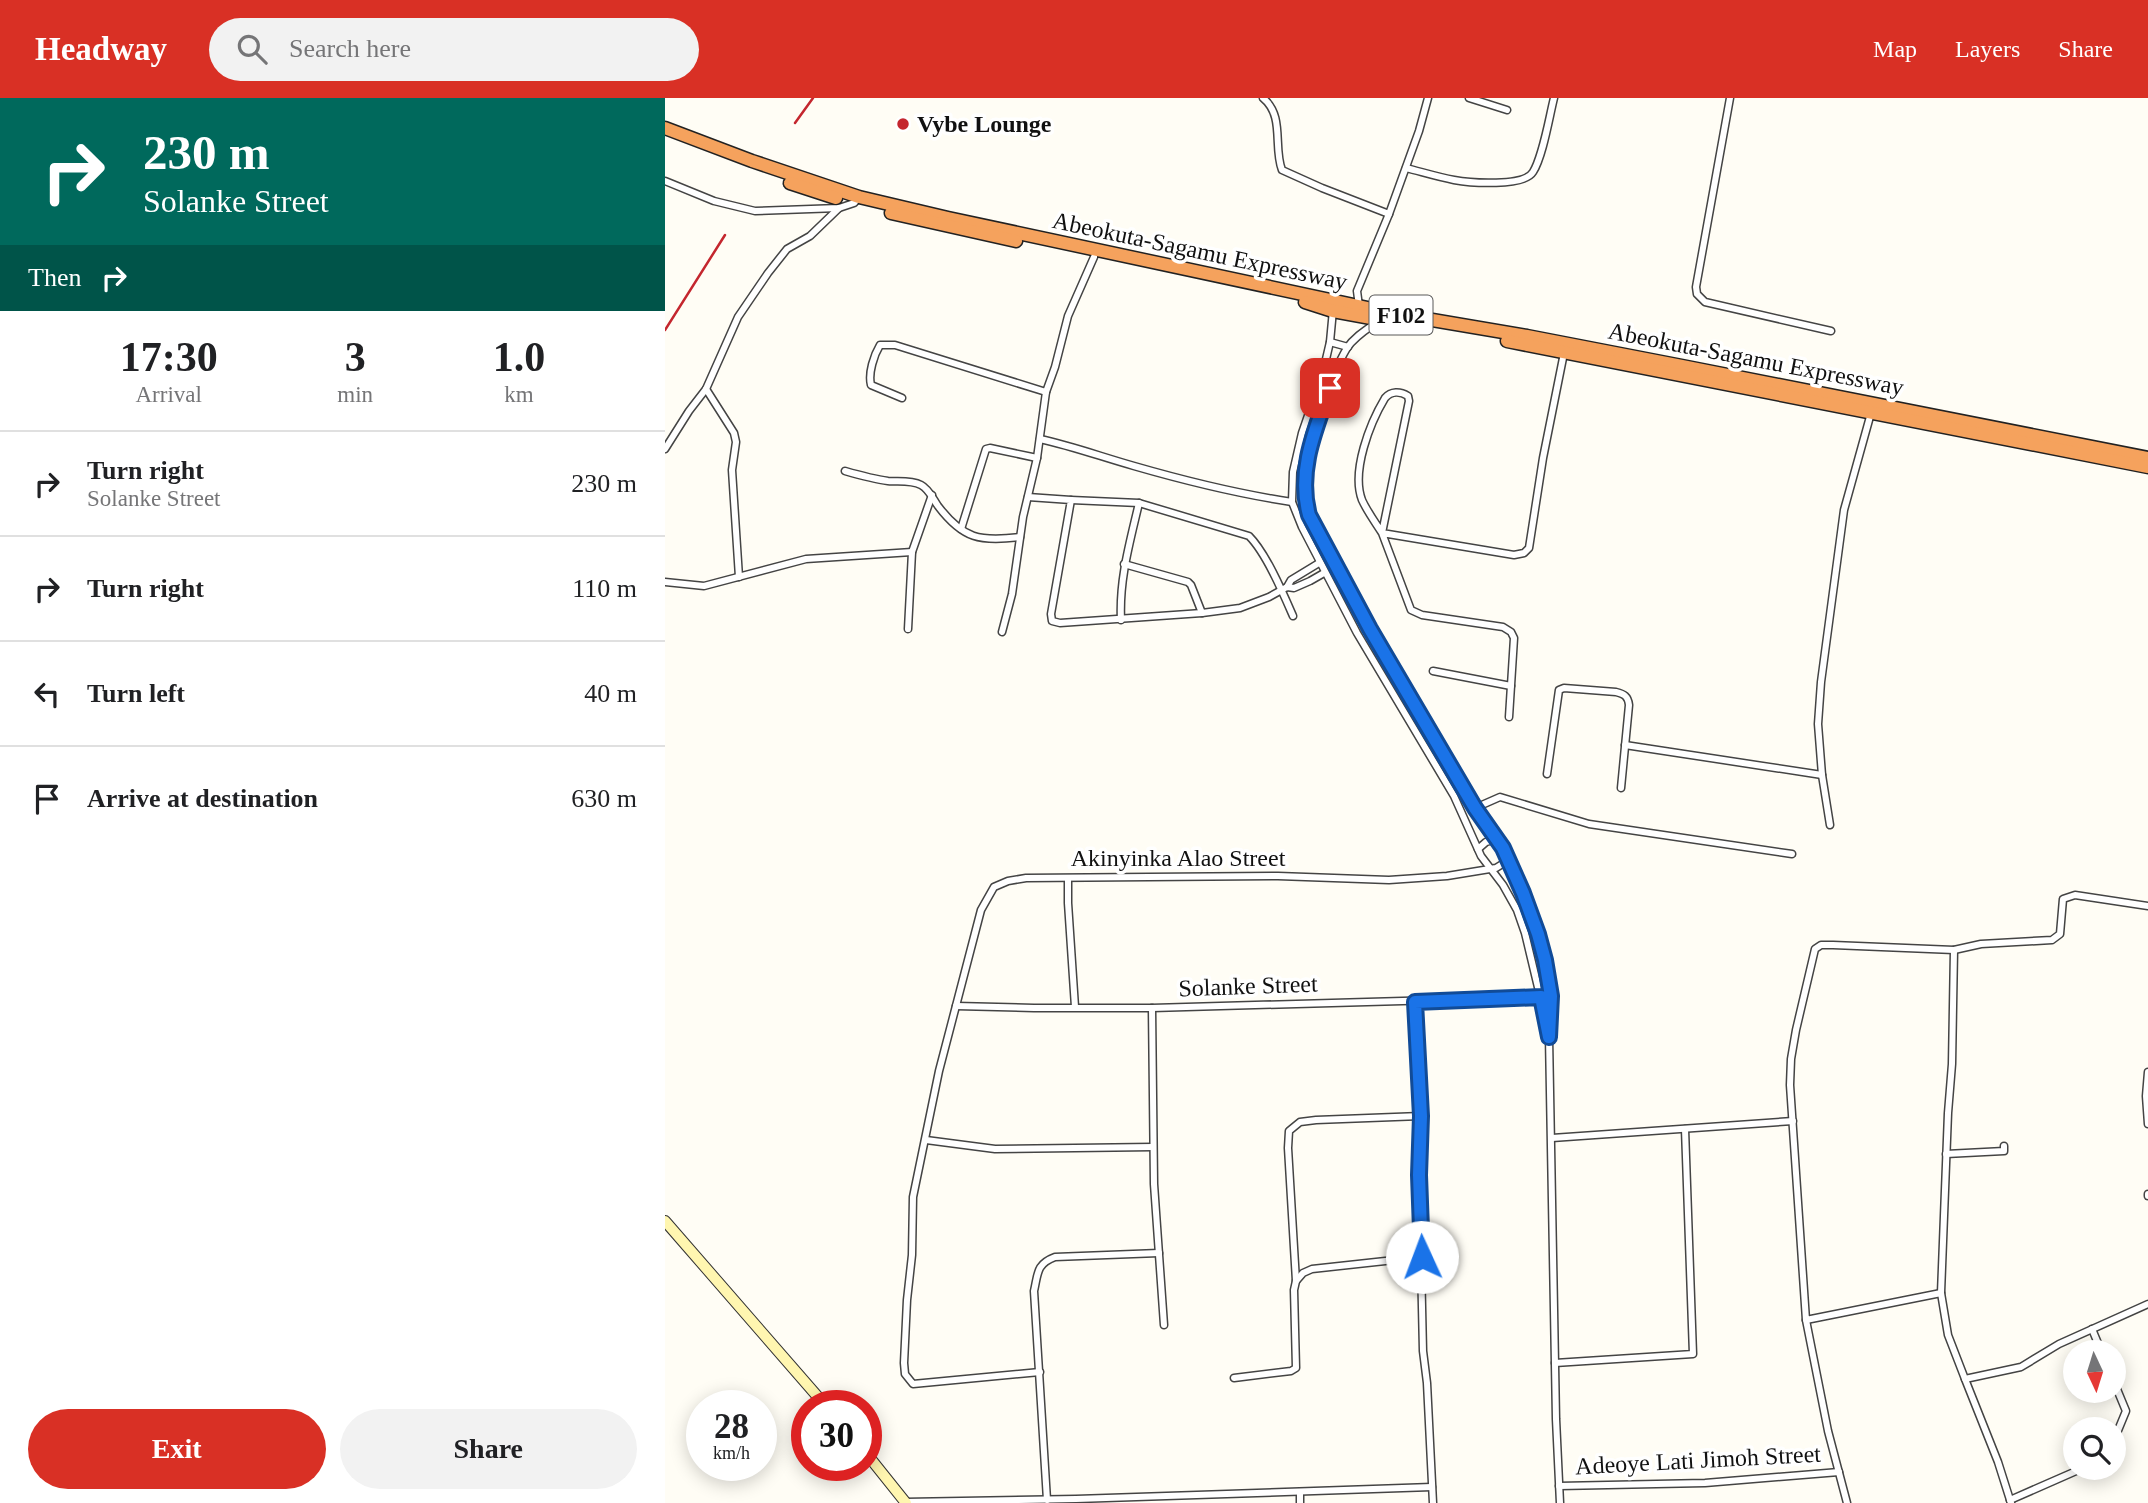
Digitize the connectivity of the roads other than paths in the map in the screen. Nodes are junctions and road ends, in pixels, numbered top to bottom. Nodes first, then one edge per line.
1 (1263, 98) edge
2 (1428, 98) edge
3 (1469, 98) edge
4 (1553, 98) edge
5 (1730, 98) edge
6 (1507, 110) dead end
7 (665, 128) edge
8 (665, 137) edge
9 (1406, 168) junction
10 (665, 181) edge
11 (857, 200) junction
12 (839, 208) junction
13 (1389, 214) junction
14 (1094, 257) junction
15 (1332, 305) junction
16 (1359, 306) junction
17 (1386, 316) junction
18 (1831, 331) dead end
19 (1330, 342) junction
20 (1348, 347) junction
21 (1564, 353) junction
22 (1323, 372) junction
23 (1335, 376) junction
24 (706, 389) junction
25 (1046, 392) junction
26 (902, 398) dead end
27 (1871, 413) junction
28 (1040, 439) junction
29 (665, 449) edge
30 (1037, 458) junction
31 (2148, 458) edge
32 (2148, 467) edge
33 (845, 471) dead end
34 (932, 495) junction
35 (1028, 497) junction
36 (1071, 500) junction
37 (1292, 502) junction
38 (1139, 503) junction
39 (961, 529) junction
40 (1382, 533) junction
41 (1020, 537) junction
42 (912, 552) junction
43 (1319, 563) junction
44 (1124, 564) junction
45 (1324, 573) junction
46 (739, 576) junction
47 (665, 582) edge
48 (1284, 588) junction
49 (1202, 613) junction
50 (1293, 616) dead end
51 (1121, 620) junction
52 (908, 629) dead end
53 (1002, 632) dead end
54 (1433, 671) dead end
55 (1511, 685) junction
56 (1509, 717) dead end
57 (1625, 745) junction
58 (1547, 774) dead end
59 (1822, 775) junction
60 (1621, 788) dead end
61 (1475, 808) junction
62 (1830, 825) dead end
63 (1497, 839) junction
64 (1478, 849) junction
65 (1792, 854) dead end
66 (1508, 858) junction
67 (1489, 868) junction
68 (1068, 879) junction
69 (2148, 906) edge
70 (1954, 950) junction
71 (1541, 997) junction
72 (1415, 1002) junction
73 (956, 1006) junction
74 (1075, 1007) junction
75 (1152, 1008) junction
76 (1549, 1037) junction
77 (2148, 1072) edge
78 (2147, 1096) edge
79 (1421, 1116) junction
80 (1793, 1121) junction
81 (2148, 1124) edge
82 (1685, 1129) junction
83 (1552, 1138) junction
84 (926, 1140) junction
85 (2004, 1146) dead end
86 (1153, 1147) junction
87 (1946, 1154) junction
88 (665, 1221) edge
89 (1159, 1252) junction
90 (1422, 1257) junction
91 (1296, 1281) junction
92 (1941, 1293) junction
93 (2148, 1304) edge
94 (1806, 1321) junction
95 (1164, 1325) dead end
96 (2092, 1329) junction
97 (2097, 1340) edge
98 (1555, 1363) junction
99 (1040, 1372) junction
100 (1234, 1378) dead end
101 (1965, 1379) junction
102 (812, 1390) edge
103 (1839, 1472) junction
104 (882, 1473) edge
105 (2063, 1477) edge
106 (1559, 1486) junction
107 (1432, 1487) junction
108 (1300, 1493) junction
109 (1047, 1500) junction
110 (1077, 1501) edge
111 (2011, 1501) edge
112 (905, 1502) edge
113 (1300, 1503) edge
114 (1433, 1503) edge
115 (1560, 1503) edge
116 (1847, 1503) edge

1 - 13 street
2 - 9 street
3 - 6 street
4 - 9 street
5 - 18 street
7 - 11 highway, Abeokuta-Sagamu Expressway / F102
8 - 11 highway, Abeokuta-Sagamu Expressway / F102
9 - 13 street
10 - 12 street
11 - 12 street
11 - 14 highway, Abeokuta-Sagamu Expressway / F102
11 - 15 highway, Abeokuta-Sagamu Expressway / F102
12 - 24 street
13 - 16 street
14 - 15 highway, Abeokuta-Sagamu Expressway / F102
14 - 25 street
15 - 16 highway, Abeokuta-Sagamu Expressway / F102
15 - 17 highway, Abeokuta-Sagamu Expressway / F102
15 - 19 street
16 - 17 highway, Abeokuta-Sagamu Expressway / F102
17 - 20 street
17 - 21 highway, Abeokuta-Sagamu Expressway / F102
17 - 31 highway, Abeokuta-Sagamu Expressway / F102
19 - 20 street
19 - 22 street
20 - 23 street
21 - 27 highway, Abeokuta-Sagamu Expressway / F102
21 - 40 street
22 - 23 street
22 - 37 street
23 - 61 street
24 - 29 street
24 - 46 street
25 - 26 street
25 - 28 street
27 - 32 highway, Abeokuta-Sagamu Expressway / F102
27 - 59 street
28 - 30 street
28 - 37 street
30 - 35 street
30 - 39 street
33 - 34 street
34 - 39 street
34 - 42 street
35 - 36 street
35 - 41 street
36 - 38 street
36 - 51 street
37 - 43 street
38 - 44 street
38 - 48 street
39 - 41 street
40 - 40 street
40 - 55 street
41 - 53 street
42 - 46 street
42 - 52 street
43 - 45 street
43 - 48 street
44 - 49 street
44 - 51 street
45 - 48 street
45 - 64 street
46 - 47 street
48 - 49 street
48 - 50 street
49 - 51 street
54 - 55 street
55 - 56 street
57 - 58 street
57 - 59 street
57 - 60 street
59 - 62 street
61 - 63 street
61 - 65 street
63 - 64 street
63 - 66 street
64 - 67 street
66 - 67 street, Akinyinka Alao Street
66 - 76 street
67 - 68 street, Akinyinka Alao Street
67 - 71 street
68 - 73 street, Akinyinka Alao Street
68 - 74 street
69 - 70 street
70 - 80 street
70 - 87 street
71 - 72 street, Solanke Street
71 - 76 street
72 - 75 street, Solanke Street
72 - 79 street
73 - 74 street, Solanke Street
73 - 84 street, Akinyinka Alao Street
74 - 75 street, Solanke Street
75 - 86 street
76 - 83 street
77 - 78 street
78 - 81 street
79 - 90 street
79 - 91 street
80 - 82 street
80 - 94 street
82 - 83 street
82 - 98 street
83 - 98 street
84 - 86 street
84 - 99 street, Akinyinka Alao Street
85 - 87 street
86 - 89 street
87 - 92 street
88 - 102 street
89 - 95 street
89 - 99 street
90 - 91 street
90 - 107 street
91 - 100 street
92 - 94 street
92 - 101 street
93 - 96 street
94 - 103 street
96 - 97 street
96 - 101 street
98 - 106 street
99 - 109 street
101 - 111 street
103 - 106 street, Adeoye Lati Jimoh Street
103 - 116 street
104 - 112 street
105 - 111 street
106 - 115 street
107 - 108 street
107 - 114 street
108 - 110 street
108 - 113 street
109 - 110 street
109 - 112 street

